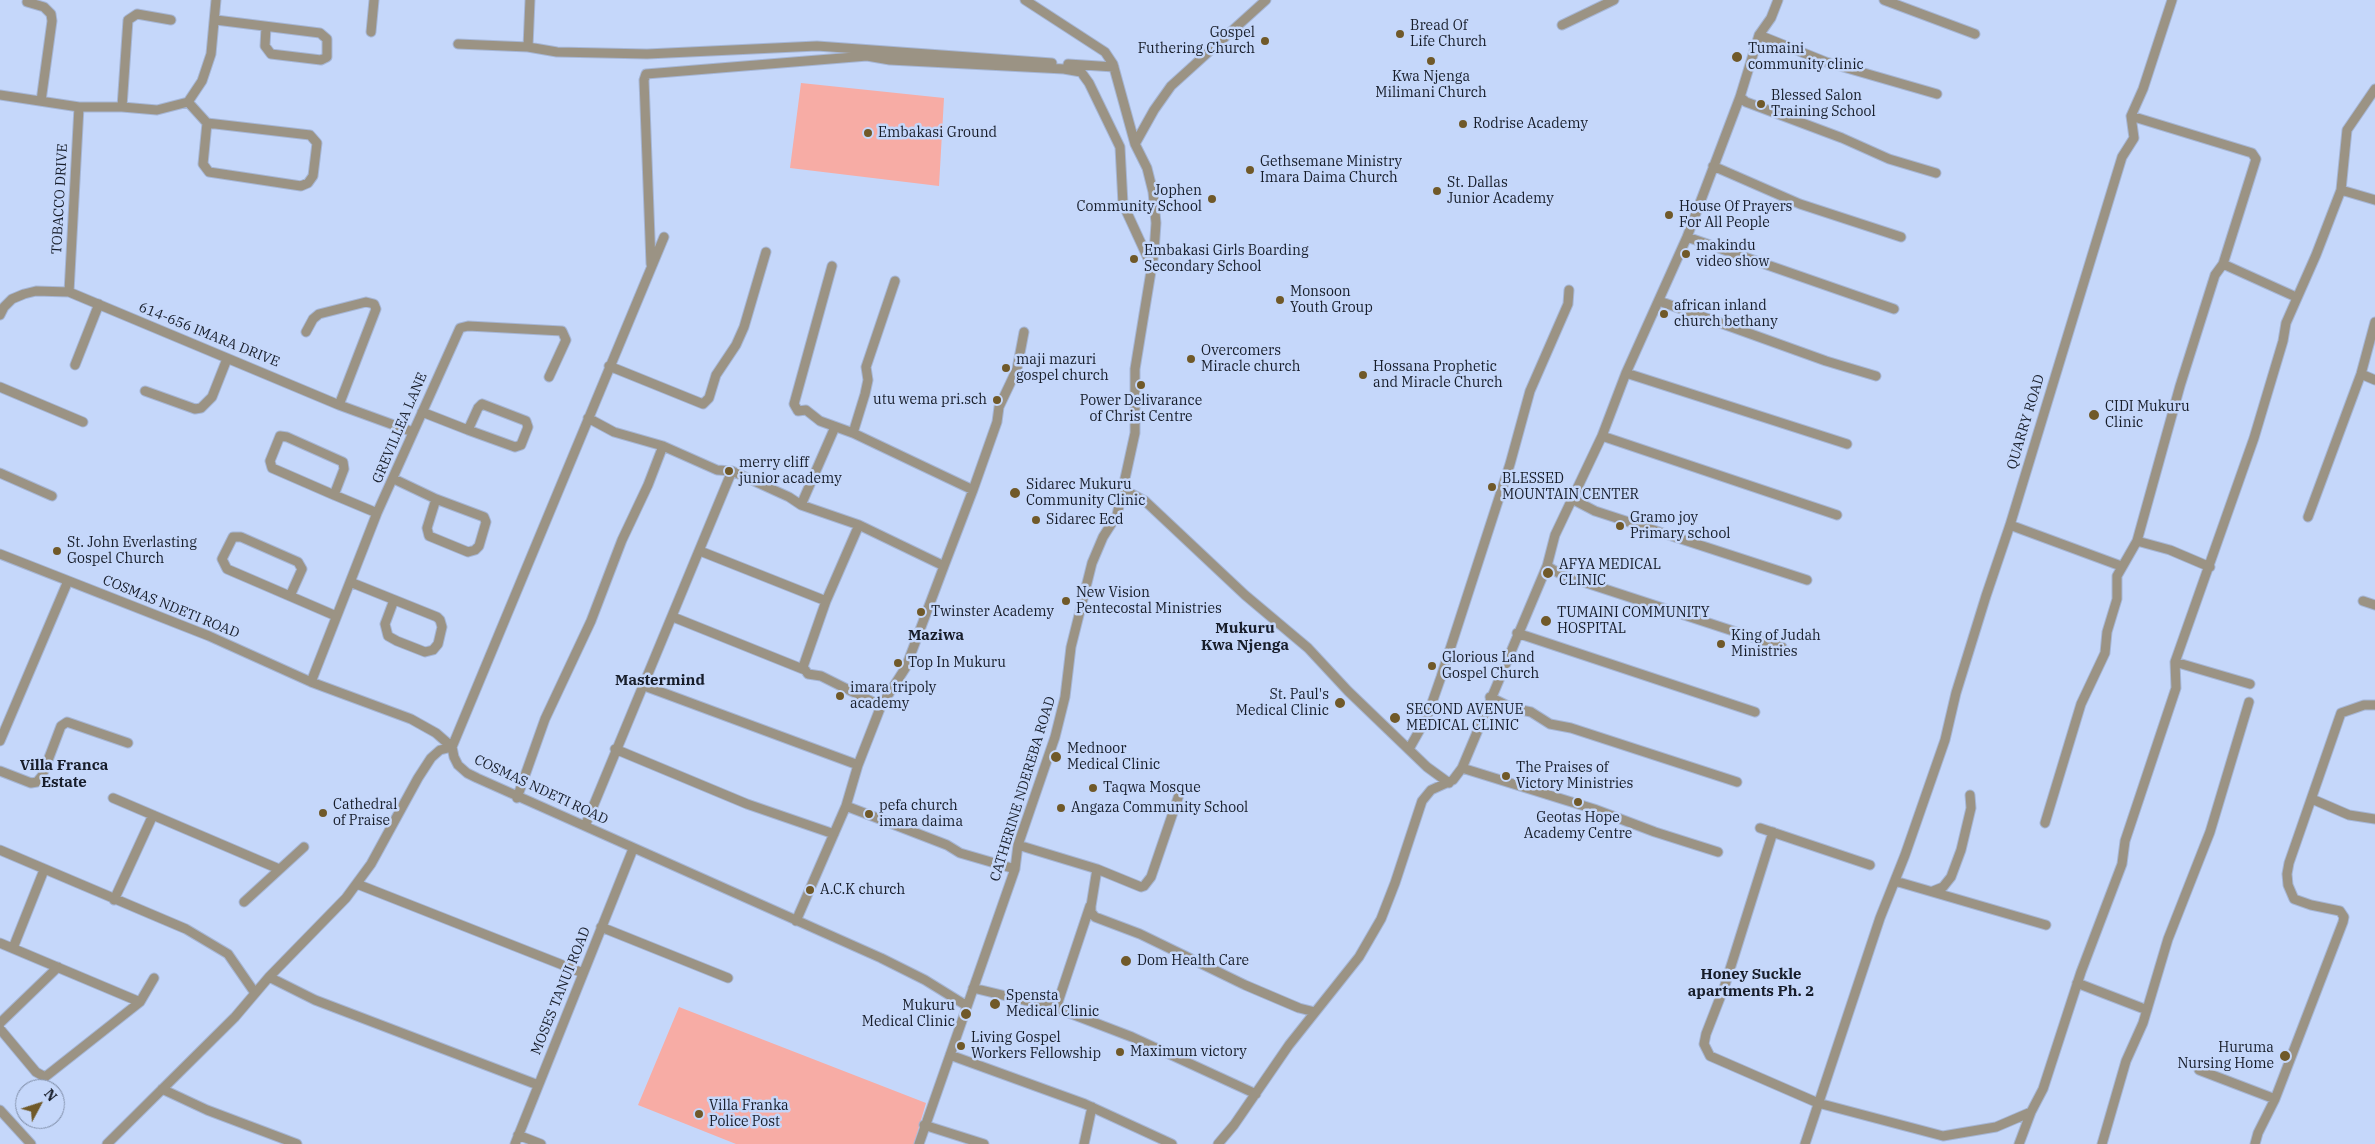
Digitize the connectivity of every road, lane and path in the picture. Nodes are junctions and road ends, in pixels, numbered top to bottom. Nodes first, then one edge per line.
1 (216, 0) edge
2 (374, 0) edge
3 (530, 0) edge
4 (1025, 0) edge
5 (1266, 0) edge
6 (1614, 0) edge
7 (1778, 0) edge
8 (1884, 0) edge
9 (2172, 0) edge
10 (26, 2) dead end
11 (171, 20) dead end
12 (216, 20) junction
13 (1562, 25) dead end
14 (266, 27) junction
15 (371, 32) dead end
16 (1975, 34) dead end
17 (1759, 35) junction
18 (458, 44) dead end
19 (528, 47) junction
20 (1114, 67) junction
21 (2375, 89) edge
22 (1937, 94) dead end
23 (0, 95) edge
24 (1740, 97) junction
25 (41, 101) junction
26 (188, 102) junction
27 (79, 107) junction
28 (122, 107) junction
29 (2131, 116) junction
30 (207, 123) junction
31 (1135, 144) junction
32 (1713, 166) junction
33 (1936, 173) dead end
34 (2341, 190) junction
35 (2375, 200) edge
36 (1687, 237) junction
37 (1901, 237) dead end
38 (664, 238) dead end
39 (766, 252) dead end
40 (2223, 264) junction
41 (832, 266) dead end
42 (651, 267) junction
43 (1152, 267) junction
44 (895, 281) dead end
45 (1568, 290) dead end
46 (69, 292) junction
47 (2296, 297) junction
48 (1658, 301) junction
49 (99, 304) junction
50 (1894, 309) dead end
51 (1, 310) edge
52 (2375, 322) edge
53 (308, 328) dead end
54 (1024, 332) dead end
55 (227, 359) junction
56 (74, 365) dead end
57 (609, 366) junction
58 (1626, 373) junction
59 (2361, 374) junction
60 (1876, 376) dead end
61 (549, 377) dead end
62 (2375, 380) edge
63 (0, 387) edge
64 (145, 391) dead end
65 (340, 405) junction
66 (422, 412) junction
67 (588, 418) junction
68 (83, 422) dead end
69 (835, 427) junction
70 (468, 430) junction
71 (414, 432) junction
72 (853, 433) junction
73 (1602, 436) junction
74 (1847, 444) dead end
75 (663, 446) junction
76 (732, 471) junction
77 (0, 473) edge
78 (394, 479) junction
79 (973, 490) junction
80 (1122, 490) junction
81 (334, 495) junction
82 (52, 496) dead end
83 (436, 499) junction
84 (1572, 500) junction
85 (801, 505) junction
86 (378, 513) junction
87 (1837, 515) dead end
88 (2308, 517) dead end
89 (859, 525) junction
90 (2010, 525) junction
91 (2137, 540) junction
92 (700, 551) junction
93 (0, 554) edge
94 (944, 566) junction
95 (1547, 566) junction
96 (2121, 566) junction
97 (2210, 567) junction
98 (1807, 580) dead end
99 (68, 581) junction
100 (350, 582) junction
101 (290, 596) junction
102 (394, 600) junction
103 (826, 600) junction
104 (2363, 601) dead end
105 (2375, 605) edge
106 (336, 616) junction
107 (673, 616) junction
108 (1517, 633) junction
109 (1782, 647) dead end
110 (2175, 662) junction
111 (805, 670) junction
112 (311, 682) junction
113 (2250, 684) dead end
114 (642, 685) junction
115 (1490, 697) junction
116 (2249, 702) dead end
117 (882, 706) junction
118 (2375, 706) edge
119 (1755, 712) dead end
120 (4, 719) edge
121 (0, 741) edge
122 (128, 743) dead end
123 (452, 747) junction
124 (1409, 749) junction
125 (615, 750) junction
126 (858, 765) junction
127 (1462, 768) junction
128 (0, 772) edge
129 (1737, 782) dead end
130 (1449, 783) junction
131 (1181, 788) dead end
132 (1970, 795) dead end
133 (113, 798) dead end
134 (516, 798) junction
135 (2312, 799) junction
136 (846, 806) junction
137 (153, 815) junction
138 (2375, 819) edge
139 (2045, 823) dead end
140 (585, 826) junction
141 (1760, 828) dead end
142 (1773, 832) junction
143 (834, 834) junction
144 (1018, 845) junction
145 (304, 847) dead end
146 (633, 849) junction
147 (0, 850) edge
148 (1718, 852) dead end
149 (1870, 865) dead end
150 (279, 869) junction
151 (1015, 869) junction
152 (1097, 869) junction
153 (44, 870) junction
154 (1895, 881) junction
155 (357, 884) junction
156 (1933, 892) junction
157 (114, 900) junction
158 (244, 902) dead end
159 (1090, 906) junction
160 (796, 921) junction
161 (2046, 925) dead end
162 (601, 927) junction
163 (0, 943) edge
164 (14, 948) junction
165 (58, 967) junction
166 (583, 973) junction
167 (269, 977) junction
168 (154, 978) dead end
169 (728, 978) dead end
170 (2077, 983) junction
171 (973, 988) junction
172 (255, 993) junction
173 (140, 1002) junction
174 (967, 1006) junction
175 (1056, 1008) junction
176 (2147, 1010) junction
177 (1315, 1012) junction
178 (0, 1023) edge
179 (0, 1029) edge
180 (950, 1055) junction
181 (2199, 1070) dead end
182 (538, 1085) junction
183 (162, 1089) junction
184 (1256, 1094) junction
185 (2275, 1099) junction
186 (1818, 1103) junction
187 (1092, 1107) junction
188 (0, 1110) edge
189 (2031, 1112) junction
190 (924, 1126) junction
191 (518, 1135) junction
192 (31, 1144) edge
193 (107, 1144) edge
194 (297, 1144) edge
195 (515, 1144) edge
196 (541, 1144) edge
197 (919, 1144) edge
198 (984, 1144) edge
199 (1084, 1144) edge
200 (1172, 1144) edge
201 (1218, 1144) edge
202 (1805, 1144) edge
203 (2019, 1144) edge
204 (2102, 1144) edge
205 (2256, 1144) edge

1 - 12 street
2 - 15 street
3 - 19 street
4 - 20 street
5 - 31 street
6 - 13 street
7 - 17 street
8 - 16 street
9 - 29 street, QUARRY ROAD
10 - 25 street
11 - 28 street
12 - 14 street
12 - 26 street
14 - 14 street
17 - 22 street
17 - 24 street
18 - 19 street
19 - 20 street
20 - 31 street, CATHERINE NDEREBA ROAD
21 - 34 street
23 - 25 street
24 - 32 street
24 - 33 street
25 - 27 street
26 - 28 street
26 - 30 street
27 - 28 street
27 - 46 street, TOBACCO DRIVE
29 - 40 street
29 - 90 street, QUARRY ROAD
30 - 30 street
31 - 43 street, CATHERINE NDEREBA ROAD
32 - 36 street
32 - 37 street
34 - 35 street
34 - 47 street
36 - 48 street
36 - 50 street
38 - 42 street
39 - 57 street
40 - 47 street
40 - 91 street
41 - 69 street
42 - 43 street
42 - 57 street
43 - 80 street, CATHERINE NDEREBA ROAD
44 - 72 street
45 - 124 street
46 - 49 street, 614-656 IMARA DRIVE
46 - 51 street, 614-656 IMARA DRIVE
47 - 97 street
48 - 58 street
48 - 60 street
49 - 55 street, 614-656 IMARA DRIVE
49 - 56 street
52 - 59 street
53 - 65 street
54 - 79 street
55 - 64 street
55 - 65 street, 614-656 IMARA DRIVE
57 - 67 street
58 - 73 street
58 - 74 street
59 - 62 street
59 - 88 street
61 - 66 street, GREVILLEA LANE
63 - 68 street
65 - 71 street, 614-656 IMARA DRIVE
66 - 70 street
66 - 71 street, GREVILLEA LANE
67 - 75 street
67 - 123 street
69 - 72 street
69 - 85 street
70 - 70 street
71 - 78 street, GREVILLEA LANE
72 - 79 street
73 - 84 street
73 - 87 street
75 - 76 street
75 - 134 street
76 - 85 street
76 - 92 street
77 - 82 street
78 - 83 street
78 - 86 street, GREVILLEA LANE
79 - 94 street
80 - 124 street
80 - 144 street, CATHERINE NDEREBA ROAD
81 - 81 street
81 - 86 street
83 - 83 street
84 - 95 street
84 - 98 street
85 - 89 street
86 - 100 street, GREVILLEA LANE
89 - 94 street
89 - 103 street
90 - 96 street
90 - 154 street, QUARRY ROAD
91 - 96 street
91 - 97 street
92 - 103 street
92 - 107 street
93 - 99 street, COSMAS NDETI ROAD
94 - 117 street
95 - 108 street
95 - 109 street
96 - 139 street
97 - 110 street
99 - 112 street, COSMAS NDETI ROAD
99 - 120 street
100 - 102 street
100 - 106 street, GREVILLEA LANE
101 - 101 street
101 - 106 street
102 - 102 street
103 - 111 street
104 - 105 street
106 - 112 street, GREVILLEA LANE
107 - 111 street
107 - 114 street
108 - 115 street
108 - 119 street
110 - 113 street
110 - 170 street
111 - 117 street
112 - 123 street, COSMAS NDETI ROAD
114 - 125 street
114 - 126 street
115 - 127 street
115 - 129 street
116 - 176 street
117 - 126 street
118 - 135 street
120 - 121 street
122 - 128 street
123 - 134 street, COSMAS NDETI ROAD
123 - 155 street
124 - 130 street
125 - 140 street
125 - 143 street
126 - 136 street
127 - 130 street
127 - 148 street
130 - 177 street
131 - 152 street
132 - 156 street
133 - 137 street
134 - 140 street, COSMAS NDETI ROAD
135 - 138 street
135 - 185 street
136 - 143 street
136 - 151 street
137 - 150 street
137 - 157 street
140 - 146 street, COSMAS NDETI ROAD
141 - 142 street
142 - 149 street
142 - 186 street
143 - 160 street
144 - 151 street, CATHERINE NDEREBA ROAD
144 - 152 street
145 - 150 street
146 - 160 street, COSMAS NDETI ROAD
146 - 162 street, MOSES TANUI ROAD
147 - 153 street
150 - 158 street
151 - 171 street, CATHERINE NDEREBA ROAD
152 - 159 street
153 - 157 street
153 - 164 street
154 - 156 street
154 - 186 street, QUARRY ROAD
155 - 166 street
155 - 167 street
156 - 161 street
157 - 172 street
159 - 175 street
159 - 177 street
160 - 174 street, COSMAS NDETI ROAD
162 - 166 street, MOSES TANUI ROAD
162 - 169 street
163 - 164 street
164 - 165 street
165 - 173 street
165 - 178 street
166 - 182 street, MOSES TANUI ROAD
167 - 172 street
167 - 182 street
168 - 173 street
170 - 176 street
170 - 189 street
171 - 174 street, CATHERINE NDEREBA ROAD
171 - 175 street
172 - 183 street
173 - 179 street
174 - 180 street, CATHERINE NDEREBA ROAD
175 - 184 street
176 - 204 street
177 - 184 street
180 - 187 street
180 - 190 street, CATHERINE NDEREBA ROAD
181 - 185 street
182 - 191 street, MOSES TANUI ROAD
183 - 193 street
183 - 194 street
184 - 201 street
185 - 205 street
186 - 189 street
186 - 202 street, QUARRY ROAD
187 - 199 street
187 - 200 street
188 - 192 street
189 - 203 street
190 - 197 street, CATHERINE NDEREBA ROAD
190 - 198 street
191 - 195 street, MOSES TANUI ROAD
191 - 196 street

